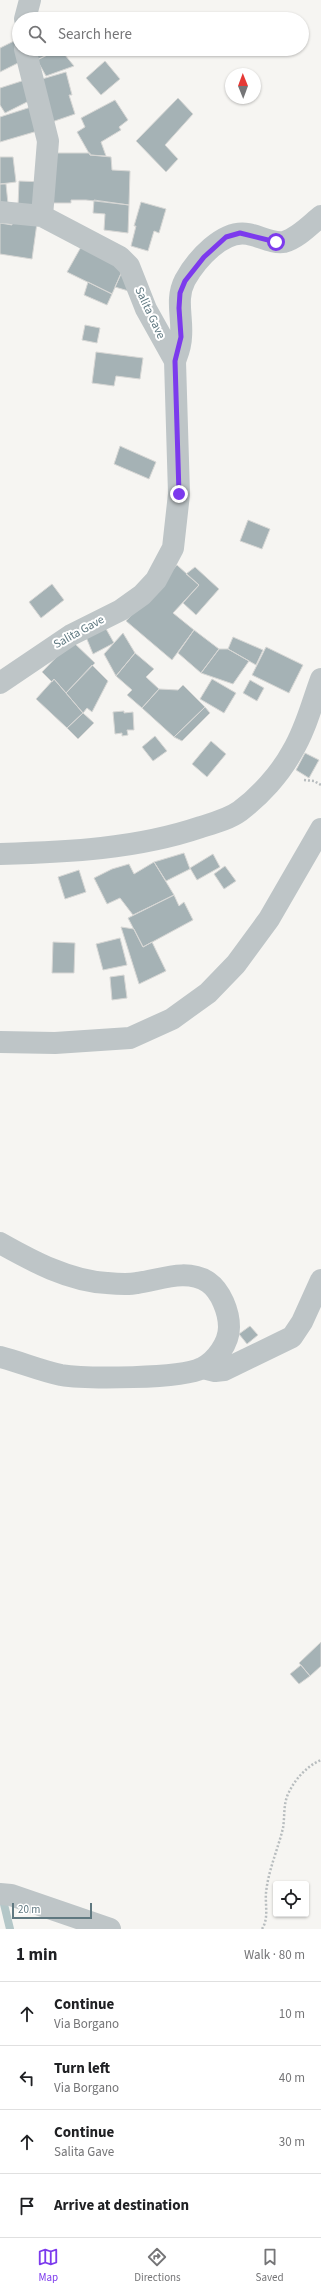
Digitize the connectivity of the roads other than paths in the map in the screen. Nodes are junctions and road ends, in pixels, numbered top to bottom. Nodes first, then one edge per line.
1 (30, 0) edge
2 (27, 12) edge
3 (27, 56) edge
4 (0, 212) edge
5 (42, 216) junction
6 (321, 216) edge
7 (175, 361) junction
8 (321, 679) edge
9 (0, 683) edge
10 (321, 829) edge
11 (0, 854) edge
12 (0, 1042) edge
13 (0, 1243) edge
14 (321, 1280) edge
15 (0, 1357) edge
16 (203, 1368) junction
17 (0, 1894) edge
18 (110, 1929) edge

1 - 2 street
3 - 5 street
4 - 5 street
5 - 7 street, Salita Gave
6 - 7 street
7 - 9 street, Salita Gave
8 - 11 street
10 - 12 street
13 - 16 street
14 - 16 street
15 - 16 street
17 - 18 street

